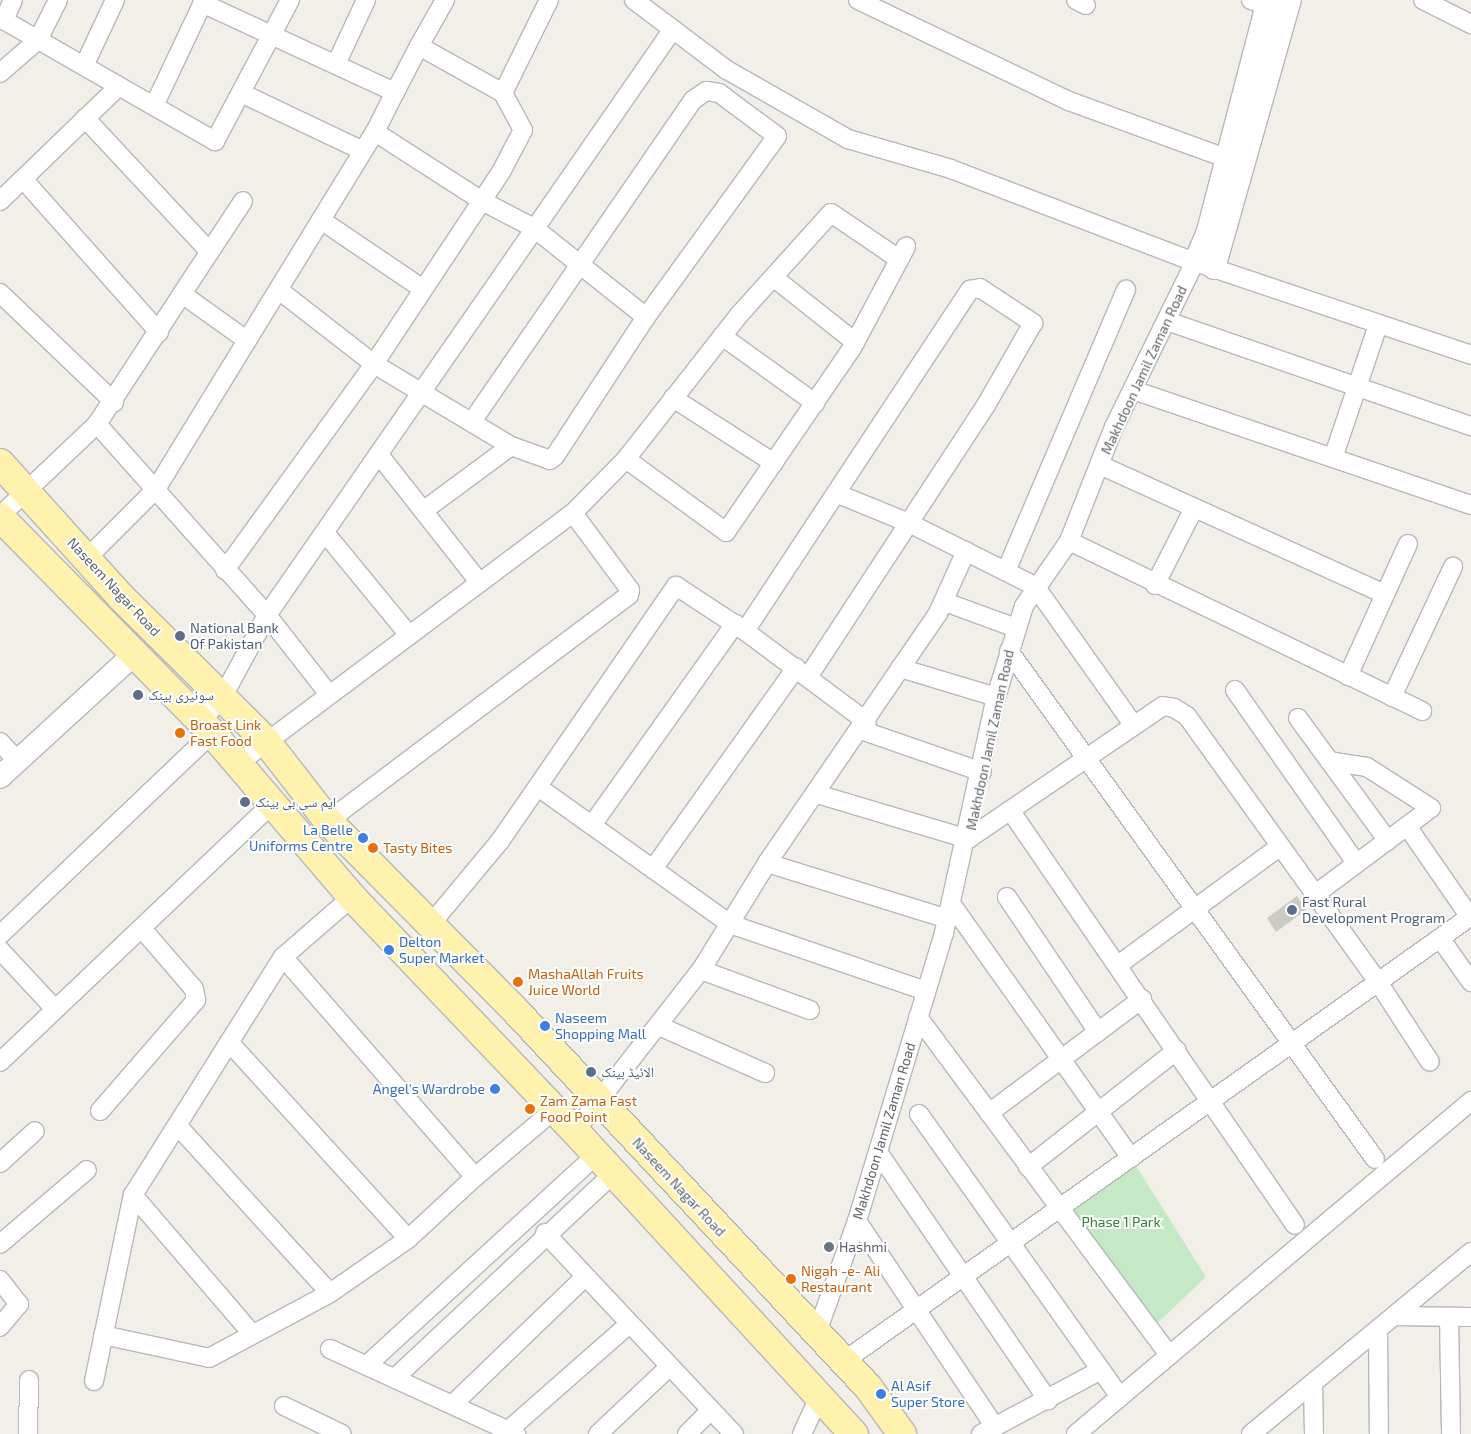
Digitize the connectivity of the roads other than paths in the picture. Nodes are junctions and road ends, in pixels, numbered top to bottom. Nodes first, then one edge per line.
1 (12, 0) edge
2 (58, 0) edge
3 (115, 0) edge
4 (290, 0) edge
5 (366, 0) edge
6 (445, 0) edge
7 (549, 0) edge
8 (634, 0) edge
9 (858, 0) edge
10 (1423, 0) edge
11 (203, 1) edge
12 (1272, 3) edge
13 (2, 19) edge
14 (1471, 24) edge
15 (671, 32) junction
16 (273, 35) junction
17 (38, 40) junction
18 (418, 46) junction
19 (337, 62) junction
20 (84, 66) junction
21 (0, 73) edge
22 (119, 86) junction
23 (395, 92) junction
24 (241, 93) junction
25 (503, 93) junction
26 (154, 106) junction
27 (85, 118) junction
28 (375, 132) junction
29 (363, 151) junction
30 (1228, 158) junction
31 (23, 179) junction
32 (0, 201) edge
33 (243, 201) dead end
34 (482, 201) junction
35 (321, 220) junction
36 (534, 228) junction
37 (210, 252) junction
38 (1205, 265) junction
39 (580, 266) junction
40 (773, 277) junction
41 (423, 289) junction
42 (278, 290) junction
43 (1126, 290) dead end
44 (0, 293) edge
45 (182, 294) junction
46 (646, 317) junction
47 (1166, 321) junction
48 (1378, 325) junction
49 (158, 332) junction
50 (722, 336) junction
51 (245, 339) junction
52 (855, 342) junction
53 (1471, 355) edge
54 (374, 364) junction
55 (1357, 387) junction
56 (1133, 390) junction
57 (423, 394) junction
58 (673, 398) junction
59 (114, 402) junction
60 (815, 403) junction
61 (472, 422) junction
62 (97, 424) junction
63 (1471, 426) edge
64 (511, 446) junction
65 (380, 456) junction
66 (1333, 458) junction
67 (626, 459) junction
68 (0, 463) edge
69 (774, 463) junction
70 (1100, 465) junction
71 (156, 489) junction
72 (28, 493) junction
73 (838, 494) junction
74 (1471, 506) edge
75 (1194, 508) junction
76 (423, 511) junction
77 (573, 513) junction
78 (0, 517) edge
79 (909, 523) junction
80 (326, 534) junction
81 (1069, 541) junction
82 (1408, 544) dead end
83 (966, 551) junction
84 (86, 558) junction
85 (1453, 567) dead end
86 (225, 570) junction
87 (1006, 571) junction
88 (479, 582) junction
89 (1156, 585) junction
90 (1035, 586) junction
91 (1386, 594) junction
92 (945, 602) junction
93 (267, 615) junction
94 (740, 628) junction
95 (1016, 628) junction
96 (408, 634) junction
97 (1009, 651) junction
98 (132, 656) junction
99 (900, 668) junction
100 (802, 673) junction
101 (1348, 676) junction
102 (1235, 690) dead end
103 (328, 693) junction
104 (996, 697) junction
105 (1392, 697) junction
106 (222, 698) junction
107 (1422, 711) dead end
108 (1298, 718) dead end
109 (864, 726) junction
110 (1134, 726) junction
111 (206, 727) junction
112 (265, 740) junction
113 (0, 742) edge
114 (1086, 758) junction
115 (18, 761) junction
116 (1329, 761) junction
117 (236, 765) junction
118 (982, 772) junction
119 (0, 777) edge
120 (538, 787) junction
121 (817, 794) junction
122 (272, 804) junction
123 (1010, 810) junction
124 (328, 820) junction
125 (592, 825) junction
126 (1407, 826) junction
127 (968, 839) junction
128 (1388, 841) junction
129 (1279, 847) junction
130 (767, 863) junction
131 (1356, 863) junction
132 (653, 869) junction
133 (1313, 896) junction
134 (352, 897) junction
135 (1007, 897) dead end
136 (1194, 908) junction
137 (950, 912) junction
138 (1470, 916) edge
139 (730, 924) junction
140 (430, 925) junction
141 (143, 930) junction
142 (0, 935) edge
143 (1440, 938) junction
144 (0, 950) edge
145 (283, 957) junction
146 (1118, 965) junction
147 (701, 970) junction
148 (1378, 982) junction
149 (1471, 982) edge
150 (926, 991) junction
151 (1142, 999) junction
152 (55, 1010) junction
153 (810, 1010) dead end
154 (918, 1016) junction
155 (659, 1026) junction
156 (1098, 1032) junction
157 (230, 1042) junction
158 (1292, 1044) junction
159 (1177, 1050) junction
160 (1061, 1058) junction
161 (0, 1062) edge
162 (1430, 1062) dead end
163 (765, 1073) dead end
164 (1212, 1100) junction
165 (1471, 1101) edge
166 (600, 1103) junction
167 (554, 1110) junction
168 (100, 1111) dead end
169 (989, 1113) junction
170 (1099, 1113) junction
171 (918, 1114) dead end
172 (177, 1125) junction
173 (35, 1131) dead end
174 (575, 1131) junction
175 (878, 1152) junction
176 (1131, 1158) junction
177 (1375, 1159) dead end
178 (0, 1164) edge
179 (604, 1165) junction
180 (1028, 1167) junction
181 (87, 1170) dead end
182 (475, 1176) junction
183 (133, 1195) junction
184 (1058, 1210) junction
185 (857, 1221) junction
186 (1295, 1225) dead end
187 (545, 1234) junction
188 (408, 1239) junction
189 (0, 1244) edge
190 (1010, 1244) junction
191 (1471, 1252) edge
192 (963, 1277) junction
193 (584, 1278) junction
194 (0, 1280) edge
195 (330, 1293) junction
196 (920, 1308) junction
197 (1394, 1316) junction
198 (1449, 1317) junction
199 (1471, 1317) edge
200 (629, 1324) junction
201 (0, 1327) edge
202 (1378, 1329) junction
203 (816, 1332) junction
204 (252, 1334) junction
205 (103, 1335) junction
206 (330, 1348) dead end
207 (1169, 1356) junction
208 (844, 1361) junction
209 (367, 1365) junction
210 (669, 1367) junction
211 (1101, 1370) junction
212 (397, 1376) junction
213 (29, 1380) dead end
214 (94, 1381) dead end
215 (1313, 1383) junction
216 (820, 1395) junction
217 (1120, 1397) junction
218 (1048, 1400) junction
219 (880, 1402) junction
220 (453, 1404) junction
221 (284, 1406) dead end
222 (711, 1410) junction
223 (851, 1430) edge
224 (988, 1430) edge
225 (508, 1432) edge
226 (28, 1434) edge
227 (342, 1434) edge
228 (598, 1434) edge
229 (687, 1434) edge
230 (734, 1434) edge
231 (802, 1434) edge
232 (902, 1434) edge
233 (1076, 1434) edge
234 (1251, 1434) edge
235 (1314, 1434) edge
236 (1379, 1434) edge
237 (1451, 1434) edge

1 - 13 street
2 - 17 street
3 - 20 street
4 - 16 street
5 - 19 street
6 - 18 street
7 - 25 street
8 - 15 street
9 - 30 street
10 - 14 street
11 - 16 street
11 - 26 street
12 - 30 street, Makhdoon Jamil Zaman Road
12 - 38 street, Makhdoon Jamil Zaman Road
13 - 17 street
15 - 36 street
15 - 38 street
16 - 19 street
16 - 24 street
17 - 20 street
17 - 21 street
18 - 23 street
18 - 25 street
19 - 23 street
20 - 22 street
22 - 26 street
22 - 27 street
23 - 28 street
24 - 26 street
24 - 29 street
25 - 34 street
27 - 31 street
27 - 37 street
28 - 29 street
28 - 34 street
29 - 35 street
30 - 38 street, Makhdoon Jamil Zaman Road
31 - 32 street
31 - 49 street
33 - 37 street
34 - 36 street
34 - 41 street
35 - 41 street
35 - 42 street
36 - 39 street
36 - 57 street
37 - 45 street
38 - 47 street, Makhdoon Jamil Zaman Road
38 - 48 street
39 - 46 street
39 - 46 street
39 - 61 street
40 - 50 street
40 - 52 street
40 - 52 street
41 - 54 street
42 - 51 street
42 - 54 street
43 - 87 street
44 - 59 street
45 - 49 street
45 - 51 street
46 - 64 street
47 - 55 street
47 - 56 street, Makhdoon Jamil Zaman Road
48 - 53 street
48 - 55 street
49 - 59 street
50 - 58 street
50 - 60 street
51 - 71 street
52 - 60 street
54 - 57 street
54 - 86 street
55 - 63 street
55 - 66 street
56 - 66 street
56 - 70 street, Makhdoon Jamil Zaman Road
57 - 61 street
57 - 65 street
58 - 67 street
58 - 69 street
59 - 62 street
60 - 69 street
61 - 64 street
62 - 71 street
62 - 72 street
64 - 76 street
65 - 76 street
65 - 80 street
66 - 74 street
67 - 69 street
67 - 77 street
68 - 72 main road, Naseem Nagar Road
70 - 75 street
70 - 81 street, Makhdoon Jamil Zaman Road
71 - 84 street
71 - 86 street
72 - 78 street
72 - 84 main road, Naseem Nagar Road
73 - 79 street
73 - 79 street
73 - 94 street
75 - 89 street
75 - 91 street
76 - 88 street
77 - 88 street
77 - 124 street
78 - 98 main road
79 - 83 street
79 - 100 street
80 - 93 street
80 - 96 street
81 - 89 street
81 - 90 street, Makhdoon Jamil Zaman Road
82 - 91 street
83 - 87 street
83 - 92 street
84 - 106 main road, Naseem Nagar Road
85 - 105 street
86 - 93 street
87 - 90 street
88 - 96 street
89 - 101 street
90 - 95 street, Makhdoon Jamil Zaman Road
90 - 110 street
91 - 101 street
92 - 95 street
92 - 99 street
93 - 103 street
93 - 106 street
94 - 100 street
94 - 120 street
94 - 125 street
95 - 97 street, Makhdoon Jamil Zaman Road
96 - 103 street
97 - 104 street, Makhdoon Jamil Zaman Road
97 - 114 street
98 - 111 main road
98 - 115 street
99 - 104 street
99 - 109 street
100 - 109 street
100 - 132 street
101 - 105 street
102 - 131 street
103 - 112 street
104 - 118 street, Makhdoon Jamil Zaman Road
105 - 107 street
106 - 111 street
106 - 112 main road, Naseem Nagar Road
108 - 116 street
109 - 118 street
109 - 121 street
110 - 114 street
110 - 129 street
111 - 117 main road
111 - 142 street
112 - 117 street
112 - 124 main road, Naseem Nagar Road
113 - 115 street
114 - 123 street
114 - 136 street
115 - 119 street
116 - 126 street
116 - 128 street
117 - 122 main road
118 - 127 street, Makhdoon Jamil Zaman Road
120 - 125 street
120 - 140 street
121 - 127 street
121 - 130 street
122 - 134 main road
122 - 141 street
123 - 127 street
123 - 146 street
124 - 140 main road, Naseem Nagar Road
125 - 132 street
126 - 128 street
126 - 138 street
127 - 137 street, Makhdoon Jamil Zaman Road
128 - 131 street
129 - 133 street
129 - 136 street
130 - 137 street
130 - 139 street
131 - 133 street
132 - 139 street
133 - 148 street
134 - 145 street
134 - 167 main road
135 - 156 street
136 - 146 street
136 - 158 street
137 - 150 street, Makhdoon Jamil Zaman Road
137 - 160 street
138 - 143 street
139 - 147 street
139 - 150 street
140 - 166 main road, Naseem Nagar Road
141 - 152 street
141 - 168 street
143 - 148 street
143 - 149 street
144 - 152 street
145 - 157 street
145 - 182 street
146 - 151 street
147 - 153 street
147 - 155 street
148 - 158 street
148 - 162 street
150 - 154 street, Makhdoon Jamil Zaman Road
151 - 156 street
151 - 159 street
152 - 161 street
154 - 169 street
154 - 175 street, Makhdoon Jamil Zaman Road
155 - 163 street
155 - 166 street
156 - 160 street
157 - 172 street
157 - 188 street
158 - 164 street
158 - 177 street
159 - 164 street
159 - 170 street
160 - 169 street
160 - 170 street
164 - 176 street
164 - 186 street
165 - 207 street
166 - 174 street
166 - 203 main road, Naseem Nagar Road
167 - 174 main road
167 - 182 street
169 - 180 street
170 - 176 street
170 - 180 street
171 - 190 street
172 - 183 street
172 - 195 street
173 - 178 street
174 - 179 main road
175 - 185 street, Makhdoon Jamil Zaman Road
175 - 192 street
176 - 184 street
179 - 187 street
179 - 209 street
179 - 216 main road
180 - 184 street
181 - 189 street
182 - 188 street
183 - 204 street
183 - 205 street
184 - 190 street
184 - 207 street
185 - 196 street
185 - 203 street, Makhdoon Jamil Zaman Road
187 - 193 street
187 - 212 street
188 - 195 street
190 - 192 street
190 - 211 street
191 - 197 street
192 - 196 street
192 - 218 street
193 - 200 street
193 - 220 street
194 - 201 street
195 - 204 street
196 - 208 street
196 - 224 street
197 - 198 street
197 - 202 street
198 - 199 street
198 - 237 street
200 - 210 street
200 - 225 street
202 - 215 street
202 - 236 street
203 - 208 main road, Naseem Nagar Road
204 - 205 street
205 - 214 street
206 - 209 street
207 - 217 street
208 - 219 main road, Naseem Nagar Road
209 - 212 street
210 - 222 street
210 - 228 street
211 - 217 street
211 - 218 street
212 - 220 street
213 - 226 street
215 - 234 street
215 - 235 street
216 - 223 main road
216 - 231 street
217 - 233 street
218 - 224 street
219 - 223 main road
219 - 232 main road, Naseem Nagar Road
220 - 225 street
221 - 227 street
222 - 229 street
222 - 230 street

